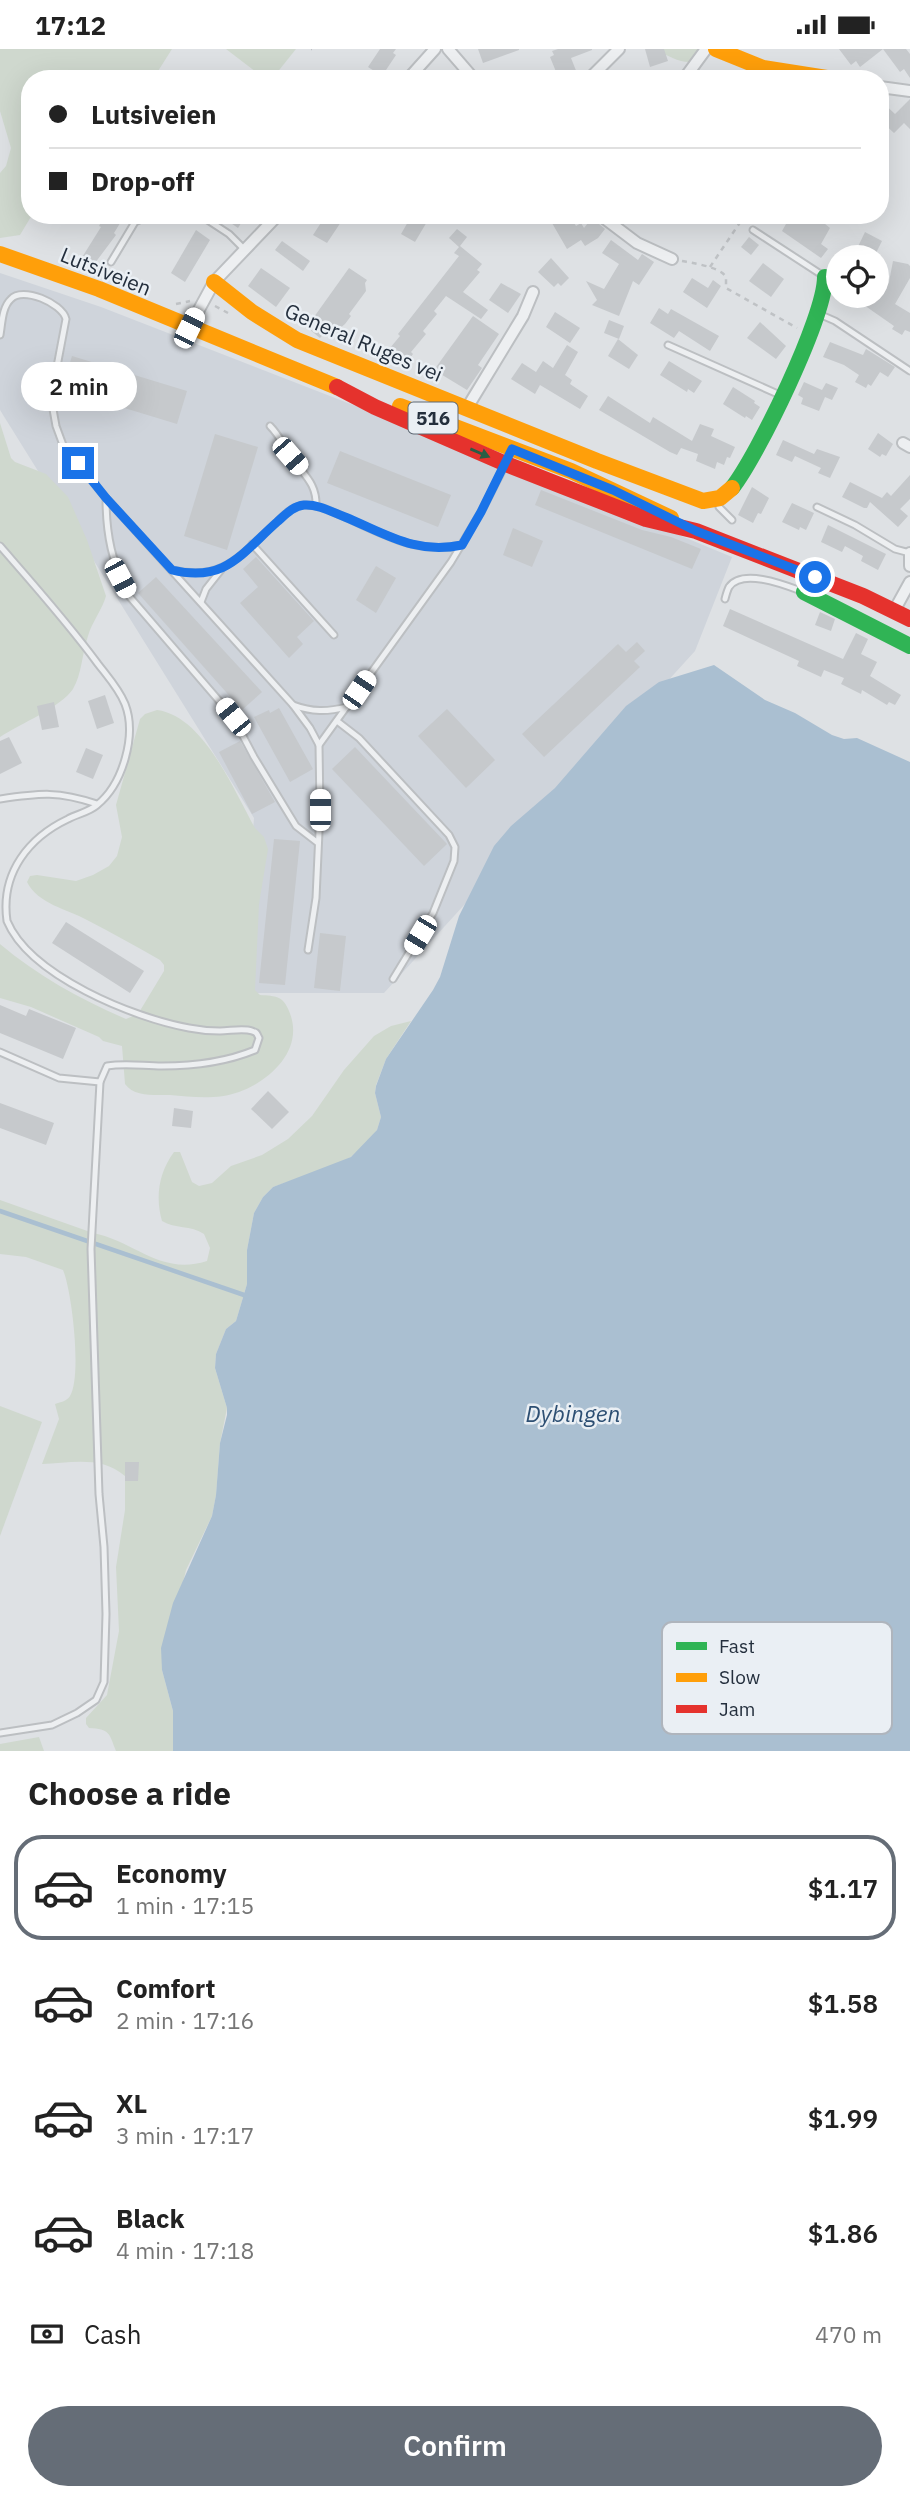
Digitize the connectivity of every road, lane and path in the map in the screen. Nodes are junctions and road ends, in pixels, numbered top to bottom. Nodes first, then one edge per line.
1 (435, 49) edge
2 (448, 49) edge
3 (619, 49) edge
4 (706, 49) edge
5 (716, 49) edge
6 (416, 70) edge
7 (466, 70) edge
8 (598, 70) edge
9 (691, 70) edge
10 (776, 70) edge
11 (889, 88) edge
12 (910, 91) edge
13 (134, 224) edge
14 (214, 224) edge
15 (270, 224) edge
16 (612, 224) edge
17 (739, 224) edge
18 (753, 230) dead end
19 (245, 250) junction
20 (0, 254) edge
21 (673, 259) joint
22 (111, 262) dead end
23 (710, 267) junction
24 (825, 277) joint
25 (215, 282) junction
26 (533, 292) dead end
27 (816, 313) junction
28 (189, 328) junction
29 (0, 335) edge
30 (809, 335) junction
31 (668, 345) dead end
32 (910, 371) edge
33 (783, 397) junction
34 (467, 408) junction
35 (270, 426) dead end
36 (509, 456) junction
37 (106, 498) junction
38 (717, 499) junction
39 (316, 506) junction
40 (817, 507) dead end
41 (732, 520) dead end
42 (252, 544) junction
43 (462, 545) junction
44 (0, 546) edge
45 (910, 553) edge
46 (910, 566) edge
47 (172, 570) junction
48 (220, 570) junction
49 (910, 582) edge
50 (804, 593) joint
51 (725, 599) dead end
52 (201, 602) junction
53 (894, 611) junction
54 (910, 619) edge
55 (334, 635) dead end
56 (910, 646) edge
57 (293, 705) junction
58 (347, 707) junction
59 (337, 721) junction
60 (318, 745) junction
61 (0, 799) edge
62 (97, 804) junction
63 (318, 843) junction
64 (308, 950) dead end
65 (393, 979) dead end
66 (0, 1052) edge
67 (100, 1082) junction
68 (0, 1733) edge

1 - 6 street
2 - 7 street
3 - 8 street
4 - 9 street
5 - 10 street
11 - 12 street
13 - 22 lane
14 - 19 lane
15 - 19 street
16 - 21 street
17 - 23 path
18 - 24 lane
19 - 25 street
20 - 28 street, Lutsiveien / 516
21 - 23 path
23 - 30 path
24 - 27 street
25 - 28 street
25 - 34 street, General Ruges vei
26 - 34 street
27 - 30 street
27 - 32 lane
28 - 36 street, Lutsiveien / 516
29 - 37 lane
30 - 33 street
31 - 33 lane
33 - 38 street
34 - 38 street, General Ruges vei
35 - 39 lane
36 - 43 lane
36 - 53 street, Lutsiveien / 516
37 - 47 lane
37 - 63 lane
38 - 41 lane
39 - 42 lane
39 - 43 lane
40 - 45 lane
42 - 48 lane
42 - 55 lane
43 - 58 lane
44 - 62 lane
45 - 46 street
47 - 48 lane
47 - 52 lane
48 - 52 lane
49 - 53 street
50 - 51 lane
50 - 56 street
52 - 57 lane
53 - 54 street, Lutsiveien / 516
57 - 58 lane
57 - 60 lane
58 - 59 lane
59 - 60 lane
59 - 65 lane
60 - 63 lane
61 - 62 lane
62 - 67 lane
63 - 64 lane
66 - 67 lane
67 - 68 lane

